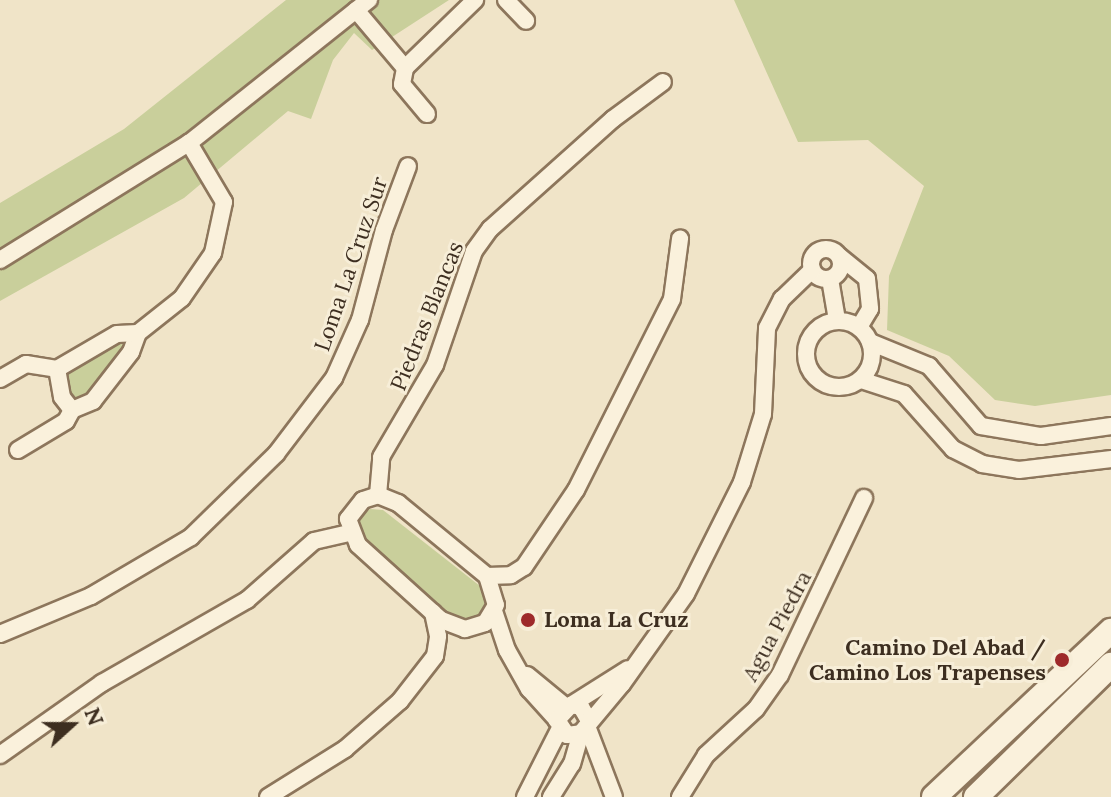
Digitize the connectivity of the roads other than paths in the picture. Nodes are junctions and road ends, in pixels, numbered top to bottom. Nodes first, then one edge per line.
1 (475, 0) edge
2 (506, 0) edge
3 (362, 5) edge
4 (526, 21) dead end
5 (405, 68) junction
6 (663, 82) dead end
7 (427, 114) dead end
8 (189, 143) junction
9 (408, 166) dead end
10 (680, 239) dead end
11 (839, 256) junction
12 (0, 260) edge
13 (812, 270) junction
14 (830, 279) junction
15 (837, 320) junction
16 (859, 327) junction
17 (138, 333) junction
18 (870, 342) junction
19 (57, 369) junction
20 (0, 379) edge
21 (861, 380) junction
22 (72, 410) junction
23 (1111, 426) edge
24 (18, 450) dead end
25 (1111, 459) edge
26 (378, 495) junction
27 (864, 498) dead end
28 (350, 533) junction
29 (524, 567) junction
30 (487, 576) junction
31 (495, 608) junction
32 (433, 613) junction
33 (471, 628) junction
34 (1111, 631) edge
35 (0, 634) edge
36 (507, 650) junction
37 (435, 656) junction
38 (636, 663) junction
39 (1109, 670) edge
40 (563, 715) junction
41 (585, 726) junction
42 (0, 755) edge
43 (268, 797) edge
44 (525, 797) edge
45 (551, 797) edge
46 (614, 797) edge
47 (680, 797) edge
48 (934, 797) edge
49 (976, 797) edge

1 - 5 street
2 - 4 street
3 - 5 street
3 - 8 street
5 - 7 street
6 - 26 street, Piedras Blancas
8 - 12 street
8 - 17 street
9 - 35 street, Loma La Cruz Sur
10 - 29 street
11 - 13 street
11 - 14 street
11 - 16 street
13 - 14 street
13 - 38 street
14 - 15 street
15 - 16 street
15 - 21 street
16 - 18 street
17 - 19 street
17 - 22 street
18 - 21 street
18 - 23 street
19 - 20 street
19 - 22 street
21 - 25 street
22 - 24 street
26 - 28 street
26 - 30 street
27 - 47 street, Agua Piedra
28 - 32 street
28 - 42 street
29 - 30 street
29 - 31 street
30 - 31 street
31 - 33 street
31 - 36 street
32 - 33 street
32 - 37 street
33 - 36 street
33 - 37 street
34 - 48 main road
36 - 40 street
37 - 43 street
38 - 40 street
38 - 41 street
39 - 49 main road
40 - 41 street
40 - 41 street
40 - 44 street
41 - 45 street
41 - 46 street

